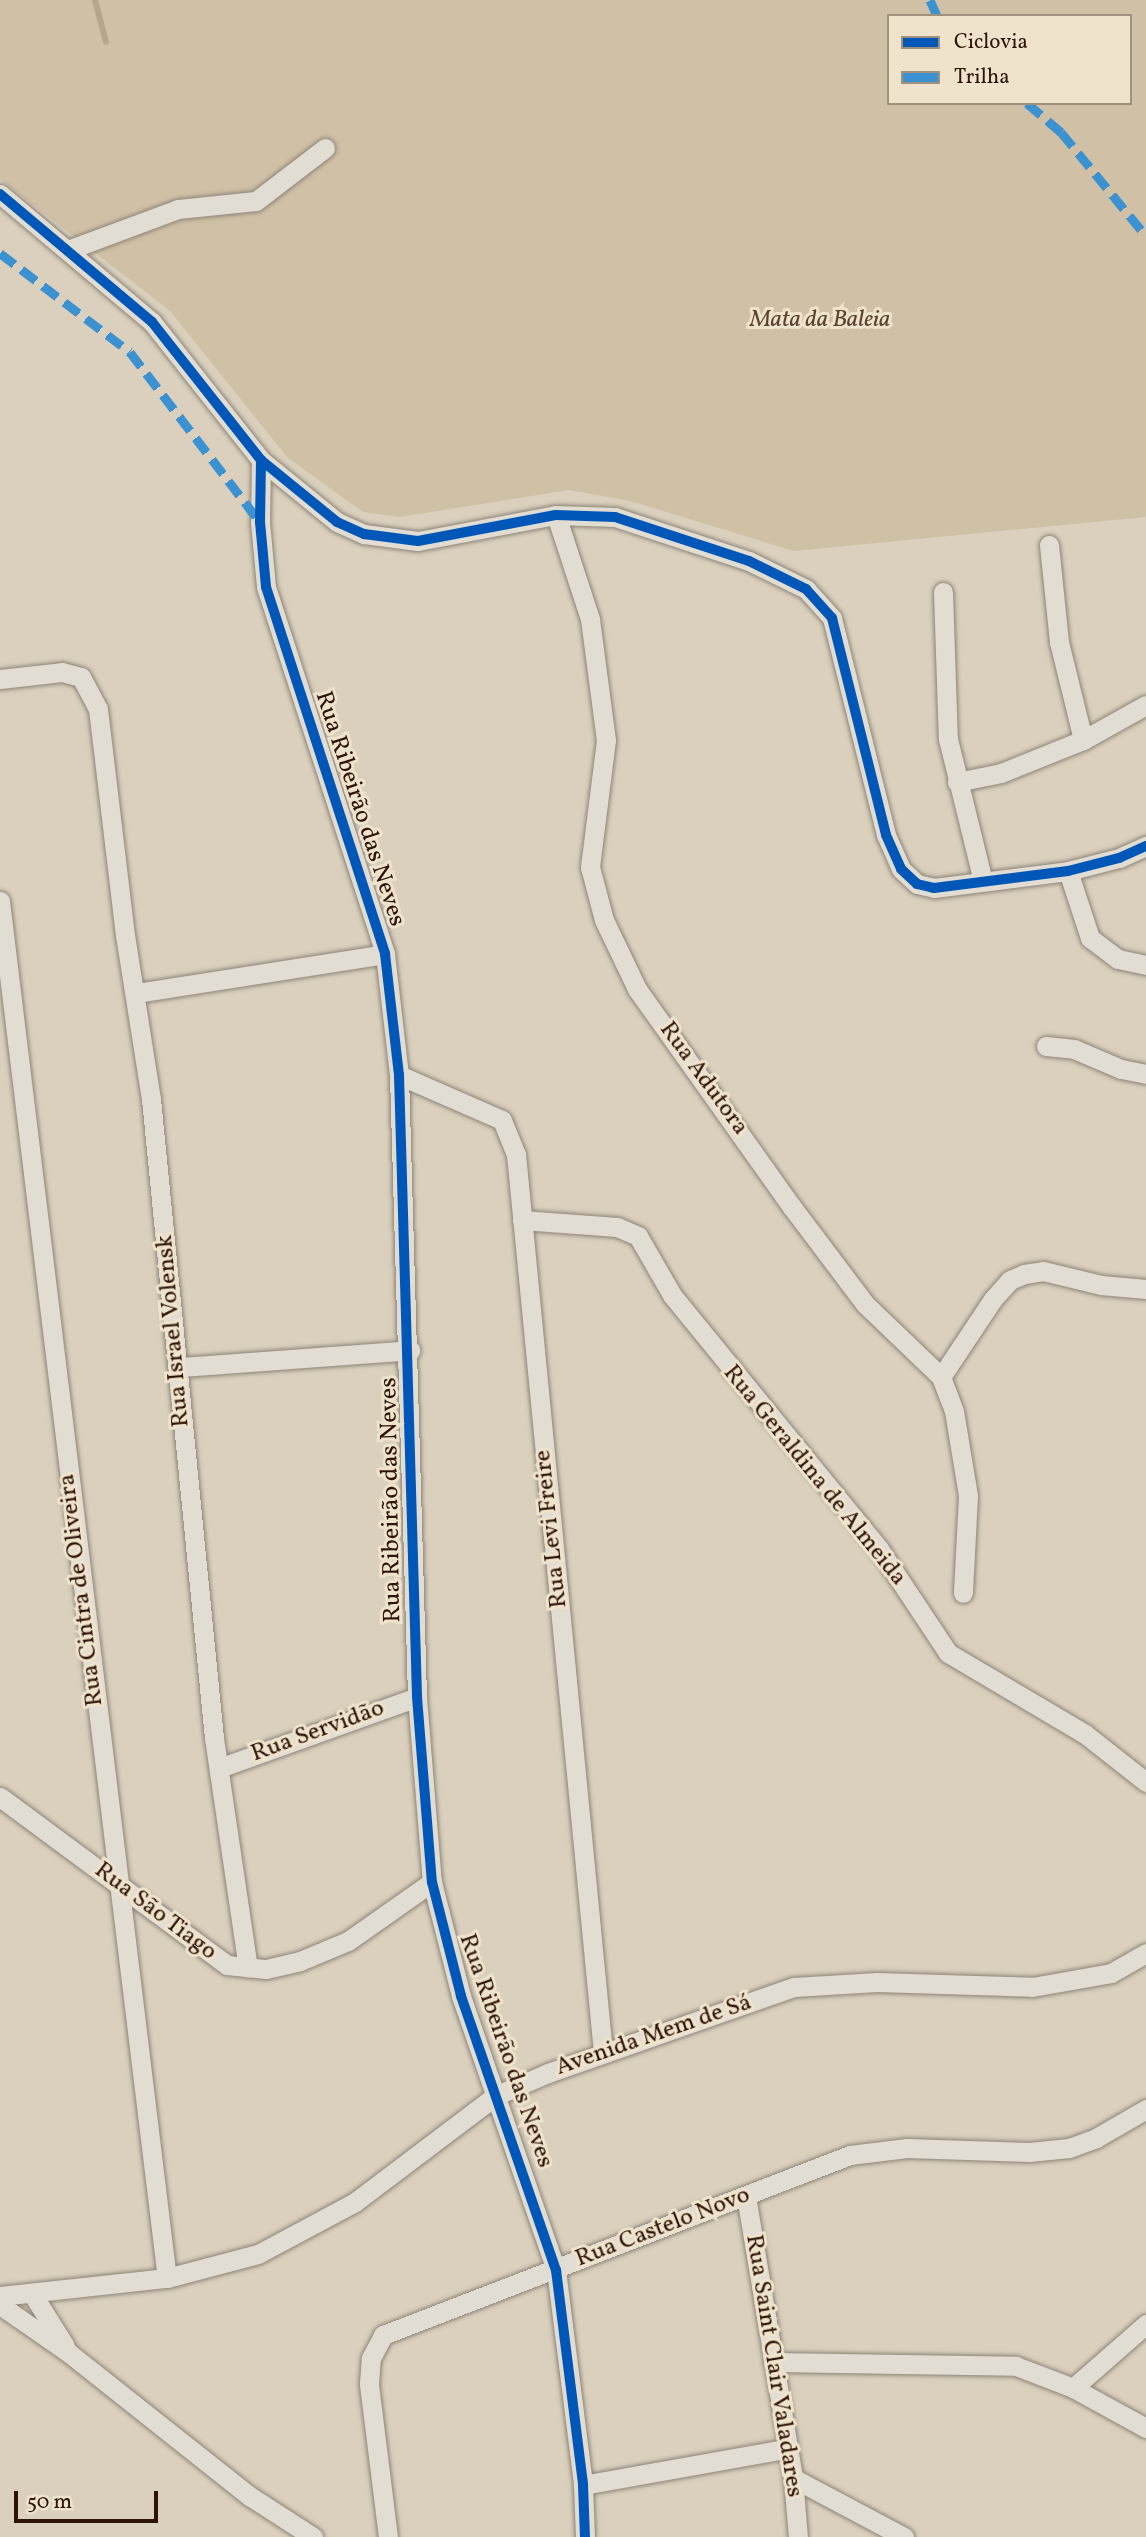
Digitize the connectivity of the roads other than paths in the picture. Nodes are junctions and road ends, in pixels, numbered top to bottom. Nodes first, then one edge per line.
1 (325, 148) dead end
2 (0, 194) edge
3 (68, 250) junction
4 (261, 460) junction
5 (556, 515) junction
6 (1049, 545) dead end
7 (943, 592) dead end
8 (0, 679) edge
9 (1146, 705) edge
10 (1083, 740) junction
11 (957, 782) junction
12 (1146, 845) edge
13 (1068, 871) junction
14 (983, 881) junction
15 (0, 901) edge
16 (385, 954) junction
17 (1146, 965) edge
18 (137, 993) junction
19 (1046, 1046) dead end
20 (1146, 1074) edge
21 (399, 1075) junction
22 (522, 1220) junction
23 (1146, 1289) edge
24 (410, 1350) junction
25 (181, 1367) junction
26 (940, 1377) junction
27 (963, 1593) dead end
28 (417, 1697) junction
29 (219, 1768) junction
30 (1146, 1782) edge
31 (0, 1797) edge
32 (432, 1882) junction
33 (117, 1884) junction
34 (1146, 1953) edge
35 (248, 1968) junction
36 (603, 2053) junction
37 (495, 2096) junction
38 (1146, 2109) edge
39 (746, 2196) junction
40 (556, 2270) junction
41 (167, 2278) junction
42 (33, 2295) junction
43 (0, 2296) edge
44 (0, 2305) edge
45 (1146, 2324) edge
46 (69, 2353) junction
47 (773, 2362) junction
48 (1073, 2388) junction
49 (1146, 2428) edge
50 (786, 2449) junction
51 (793, 2477) junction
52 (583, 2485) junction
53 (313, 2537) edge
54 (388, 2537) edge
55 (585, 2537) edge
56 (798, 2537) edge
57 (904, 2537) edge

1 - 3 street
2 - 3 street
3 - 4 street
4 - 5 street
4 - 16 street, Rua Ribeirão das Neves
5 - 14 street
5 - 26 street, Rua Adutora
6 - 10 street
7 - 11 street
8 - 18 street, Rua Israel Volensk
9 - 10 street
10 - 11 street
11 - 14 street
12 - 13 street
13 - 14 street
13 - 17 street
15 - 33 street, Rua Cintra de Oliveira
16 - 18 street
16 - 21 street, Rua Ribeirão das Neves
18 - 25 street, Rua Israel Volensk
19 - 20 street
21 - 22 street, Rua Levi Freire
21 - 24 street, Rua Ribeirão das Neves
22 - 30 street, Rua Geraldina de Almeida
22 - 36 street, Rua Levi Freire
23 - 26 street
24 - 25 street
24 - 28 street, Rua Ribeirão das Neves
25 - 29 street, Rua Israel Volensk
26 - 27 street, Rua Adutora
28 - 29 street, Rua Servidão
28 - 32 street, Rua Ribeirão das Neves
29 - 35 street, Rua Israel Volensk
31 - 33 street, Rua São Tiago
32 - 35 street, Rua São Tiago
32 - 37 street, Rua Ribeirão das Neves
33 - 35 street, Rua São Tiago
33 - 41 street, Rua Cintra de Oliveira
34 - 36 street, Avenida Mem de Sá
36 - 37 street, Avenida Mem de Sá
37 - 40 street, Rua Ribeirão das Neves
37 - 41 street, Avenida Mem de Sá
38 - 39 street, Rua Castelo Novo
39 - 40 street, Rua Castelo Novo
39 - 47 street, Rua Saint Clair Valadares
40 - 52 street, Rua Ribeirão das Neves
40 - 54 street, Rua Castelo Novo
41 - 42 street, Avenida Mem de Sá
42 - 43 street, Avenida Mem de Sá
42 - 46 street
44 - 46 street
45 - 48 street
46 - 53 street
47 - 48 street
47 - 50 street, Rua Saint Clair Valadares
48 - 49 street
50 - 51 street, Rua Saint Clair Valadares
50 - 52 street
51 - 56 street, Rua Saint Clair Valadares
51 - 57 street
52 - 55 street, Rua Ribeirão das Neves

